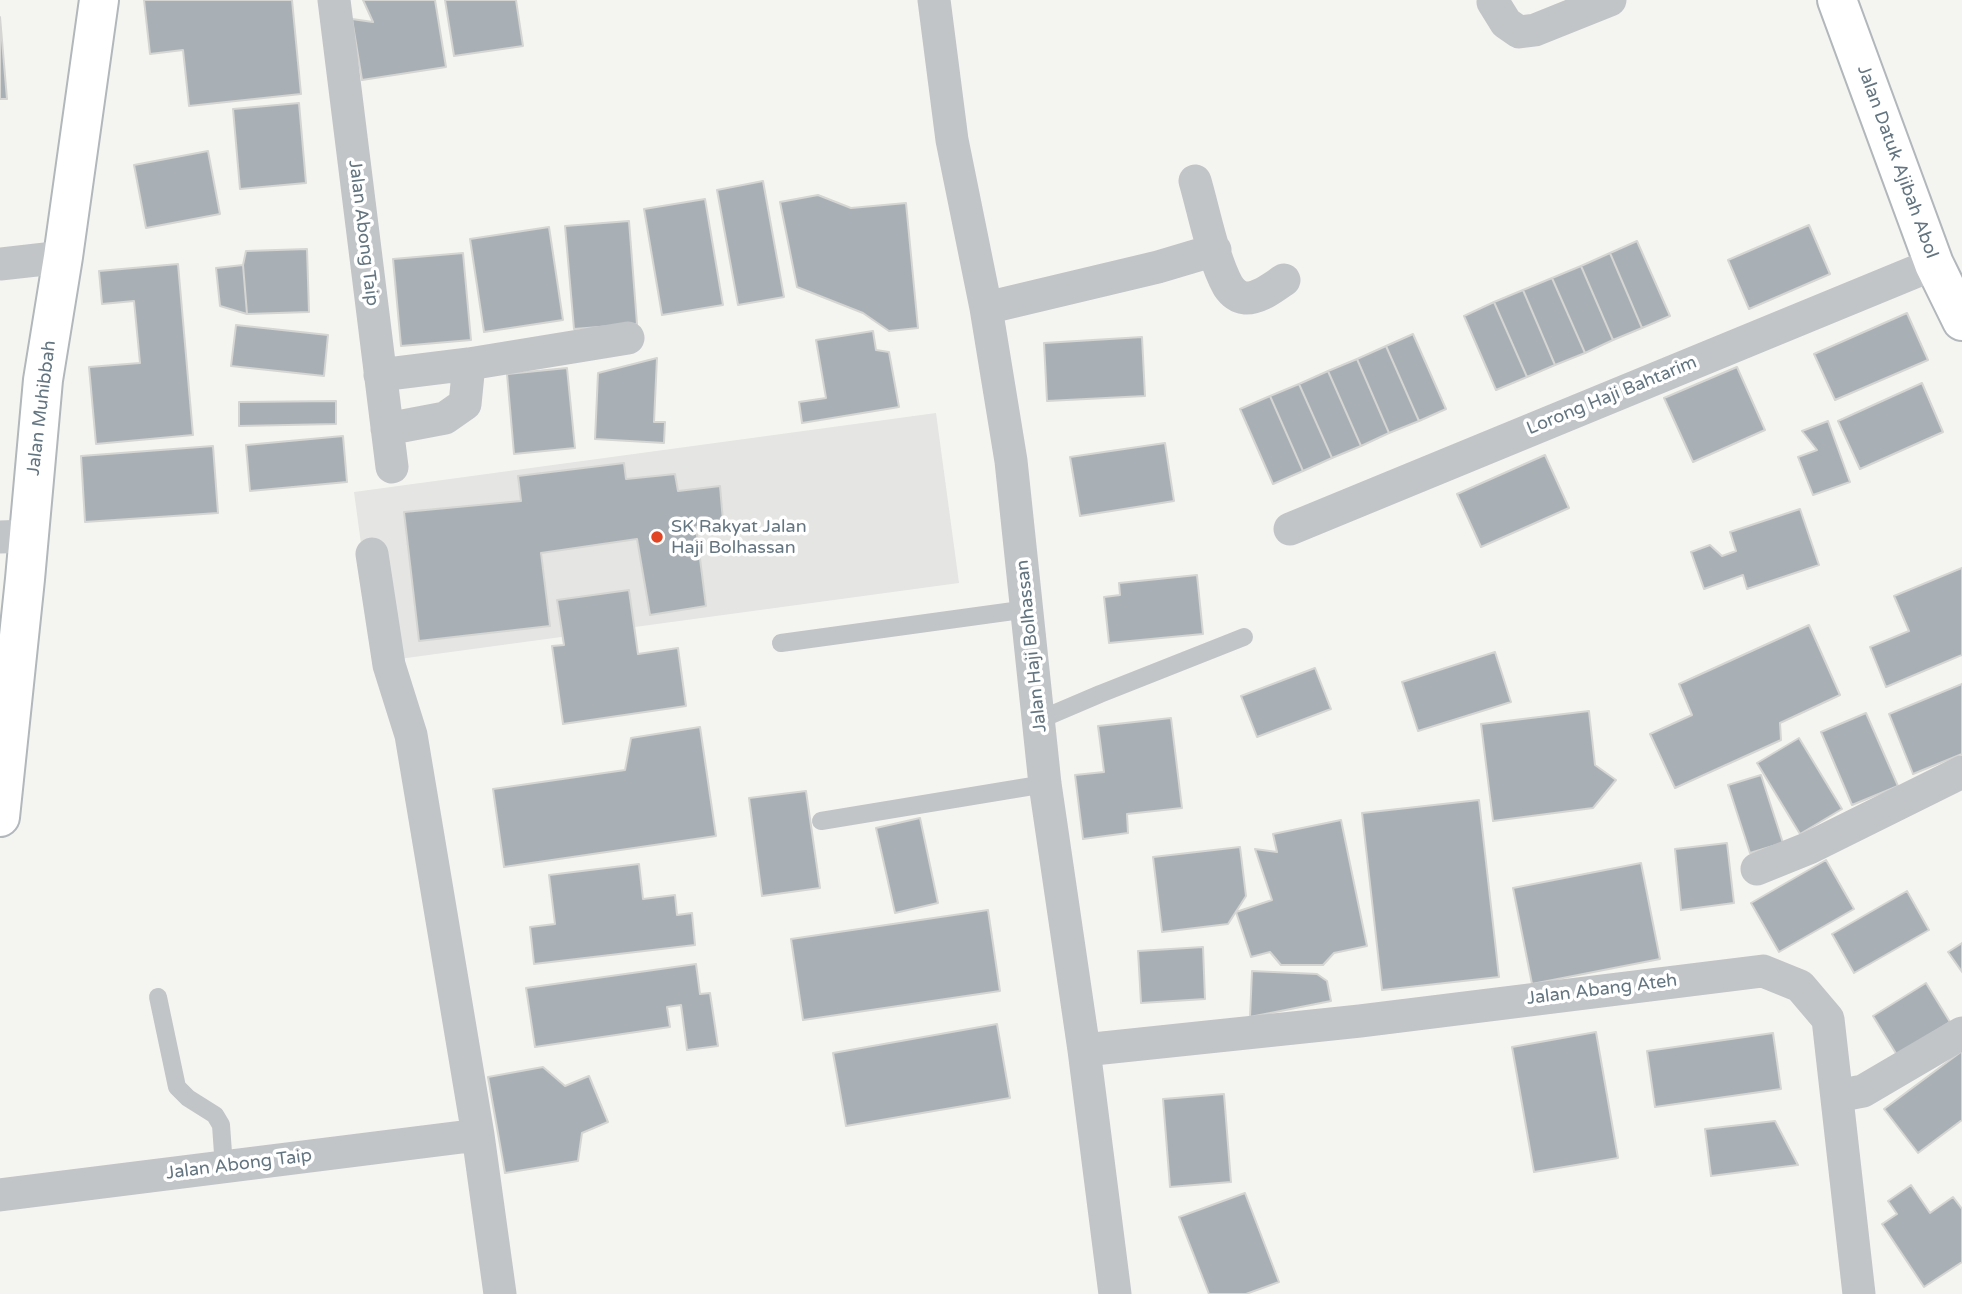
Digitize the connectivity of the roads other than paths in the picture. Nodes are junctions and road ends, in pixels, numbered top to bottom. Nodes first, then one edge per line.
1 (99, 0) edge
2 (334, 0) edge
3 (934, 0) edge
4 (1610, 0) edge
5 (1837, 0) edge
6 (1493, 2) dead end
7 (1195, 181) dead end
8 (1215, 250) junction
9 (63, 257) junction
10 (0, 264) edge
11 (1934, 264) junction
12 (1284, 280) dead end
13 (986, 308) junction
14 (1962, 321) edge
15 (628, 338) dead end
16 (469, 364) junction
17 (380, 375) junction
18 (387, 429) junction
19 (392, 467) dead end
20 (1290, 529) dead end
21 (14, 536) edge
22 (373, 554) dead end
23 (1028, 609) junction
24 (1244, 637) dead end
25 (780, 643) dead end
26 (1039, 720) junction
27 (1962, 772) edge
28 (1045, 784) junction
29 (0, 817) edge
30 (821, 821) dead end
31 (1757, 869) dead end
32 (158, 997) dead end
33 (1962, 1033) edge
34 (1084, 1051) junction
35 (1838, 1096) junction
36 (478, 1135) junction
37 (224, 1167) junction
38 (0, 1195) edge
39 (500, 1294) edge
40 (1115, 1294) edge
41 (1859, 1294) edge

1 - 9 main road, Jalan Muhibbah
2 - 17 street, Jalan Abong Taip
3 - 13 street, Jalan Haji Bolhassan
4 - 6 street
5 - 11 main road, Jalan Datuk Ajibah Abol
7 - 8 street
8 - 12 street
8 - 13 street
9 - 10 street
9 - 21 main road, Jalan Muhibbah
11 - 14 main road, Jalan Datuk Ajibah Abol
11 - 20 street, Lorong Haji Bahtarim
13 - 23 street, Jalan Haji Bolhassan
15 - 16 street
16 - 17 street
16 - 18 street
17 - 18 street, Jalan Abong Taip
18 - 19 street, Jalan Abong Taip
21 - 29 main road, Jalan Muhibbah
22 - 36 street
23 - 25 lane
23 - 26 street, Jalan Haji Bolhassan
24 - 26 lane
26 - 28 street, Jalan Haji Bolhassan
27 - 31 street
28 - 30 lane
28 - 34 street, Jalan Haji Bolhassan
32 - 37 lane
33 - 35 street
34 - 35 street, Jalan Abang Ateh
34 - 40 street, Jalan Haji Bolhassan
35 - 41 street, Jalan Abang Ateh
36 - 37 street, Jalan Abong Taip
36 - 39 street
37 - 38 street, Jalan Abong Taip

